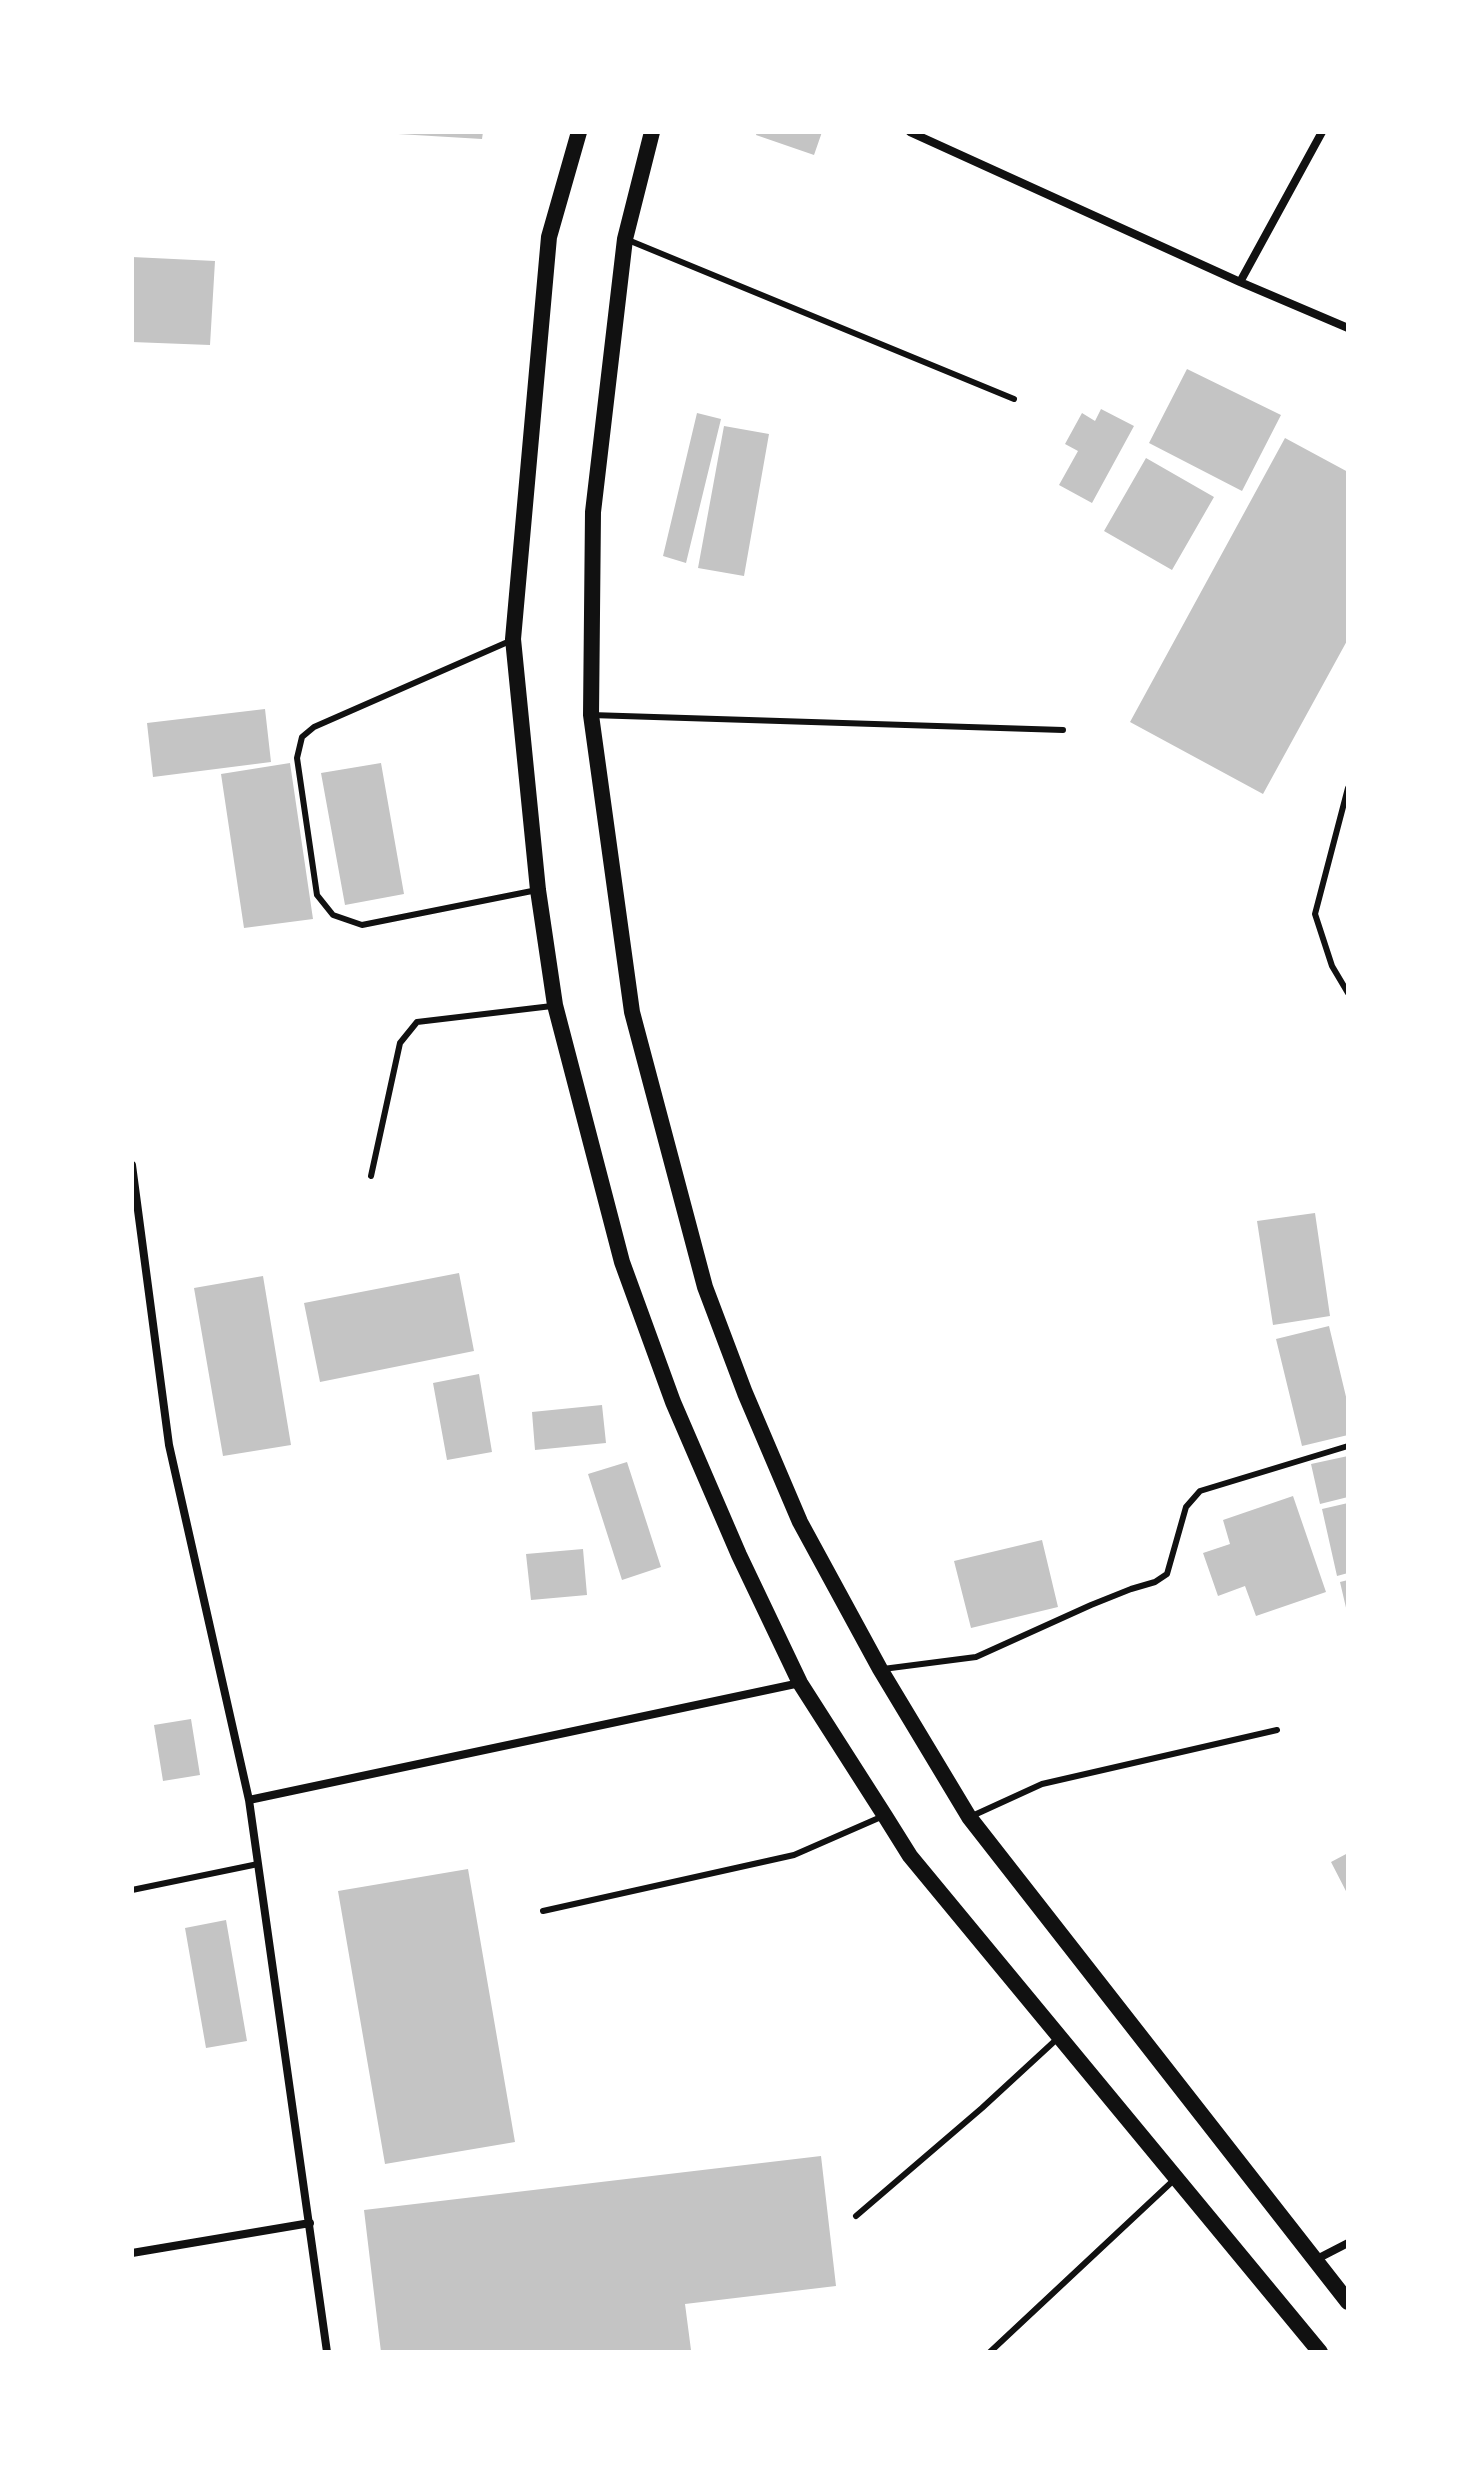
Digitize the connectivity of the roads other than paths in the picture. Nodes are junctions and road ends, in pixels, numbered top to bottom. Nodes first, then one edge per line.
1 (579, 132) edge
2 (652, 132) edge
3 (910, 132) edge
4 (1322, 132) edge
5 (625, 239) junction
6 (1240, 282) junction
7 (1348, 328) edge
8 (1014, 399) dead end
9 (513, 639) junction
10 (591, 715) junction
11 (1063, 730) dead end
12 (1348, 788) edge
13 (538, 890) junction
14 (1348, 993) edge
15 (555, 1005) junction
16 (132, 1165) edge
17 (371, 1176) dead end
18 (1348, 1446) edge
19 (880, 1669) junction
20 (800, 1683) junction
21 (1277, 1730) dead end
22 (249, 1800) junction
23 (885, 1816) junction
24 (969, 1817) junction
25 (258, 1864) junction
26 (132, 1890) edge
27 (543, 1911) dead end
28 (1060, 2037) junction
29 (1176, 2178) junction
30 (856, 2216) dead end
31 (310, 2223) junction
32 (1348, 2243) edge
33 (132, 2253) edge
34 (1315, 2260) junction
35 (1348, 2302) edge
36 (327, 2352) edge
37 (990, 2352) edge
38 (1320, 2352) edge

1 - 9 main road
2 - 5 main road
3 - 6 street
4 - 6 street
5 - 8 lane
5 - 10 main road
6 - 7 street
9 - 13 main road
9 - 13 lane
10 - 11 lane
10 - 19 main road
12 - 14 lane
13 - 15 main road
15 - 17 lane
15 - 20 main road
16 - 22 street
18 - 19 lane
19 - 24 main road
20 - 22 street
20 - 23 main road
21 - 24 lane
22 - 25 street
23 - 27 lane
23 - 28 main road
24 - 34 main road
25 - 26 lane
25 - 31 street
28 - 29 main road
28 - 30 lane
29 - 37 lane
29 - 38 main road
31 - 33 street
31 - 36 street
32 - 34 street
34 - 35 main road

